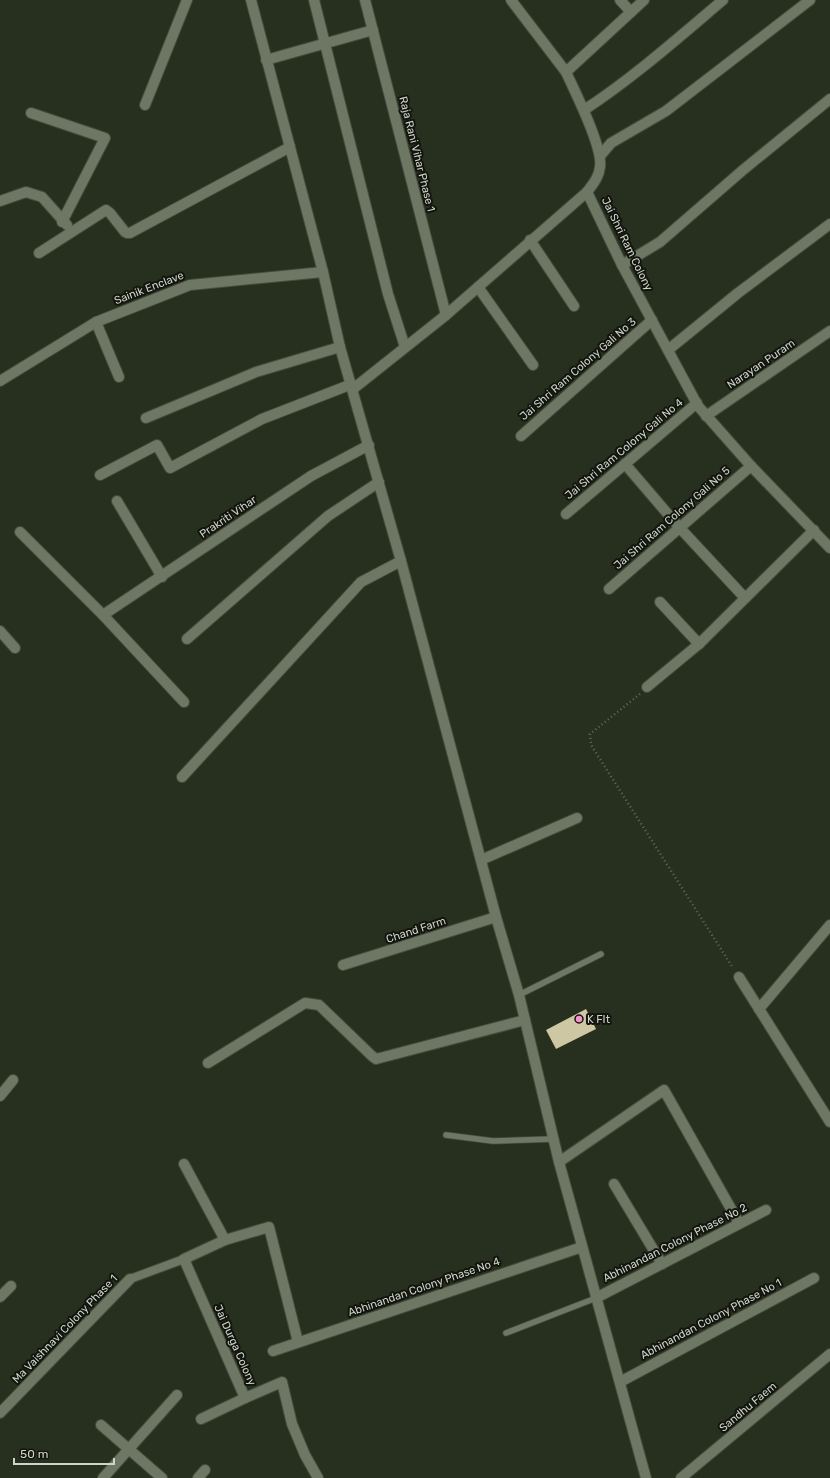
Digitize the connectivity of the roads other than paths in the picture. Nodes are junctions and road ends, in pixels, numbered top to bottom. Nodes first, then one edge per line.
1 (187, 0) edge
2 (251, 0) edge
3 (314, 0) edge
4 (365, 0) edge
5 (511, 0) edge
6 (620, 0) edge
7 (644, 0) edge
8 (723, 0) edge
9 (810, 0) edge
10 (631, 12) junction
11 (373, 30) junction
12 (326, 42) junction
13 (266, 60) junction
14 (566, 72) junction
15 (830, 99) edge
16 (145, 106) dead end
17 (584, 110) junction
18 (31, 113) dead end
19 (290, 147) junction
20 (600, 156) junction
21 (587, 192) junction
22 (0, 201) edge
23 (62, 222) junction
24 (830, 224) edge
25 (73, 231) junction
26 (530, 240) junction
27 (40, 253) dead end
28 (622, 265) junction
29 (324, 272) junction
30 (478, 287) junction
31 (574, 306) dead end
32 (446, 315) junction
33 (652, 320) junction
34 (96, 322) junction
35 (830, 331) edge
36 (340, 347) junction
37 (405, 348) junction
38 (668, 350) junction
39 (533, 365) dead end
40 (119, 377) dead end
41 (0, 381) edge
42 (352, 386) junction
43 (697, 403) junction
44 (706, 416) junction
45 (146, 418) dead end
46 (521, 436) dead end
47 (369, 445) junction
48 (625, 464) junction
49 (751, 466) junction
50 (100, 475) dead end
51 (379, 482) junction
52 (117, 501) dead end
53 (566, 514) dead end
54 (679, 527) junction
55 (814, 530) junction
56 (20, 532) dead end
57 (830, 548) edge
58 (401, 560) junction
59 (162, 577) junction
60 (609, 589) dead end
61 (745, 598) junction
62 (660, 602) dead end
63 (103, 615) junction
64 (0, 632) edge
65 (187, 639) dead end
66 (699, 644) junction
67 (16, 648) dead end
68 (644, 691) road end
69 (184, 702) dead end
70 (182, 777) dead end
71 (577, 818) dead end
72 (481, 860) junction
73 (496, 917) junction
74 (830, 925) edge
75 (601, 954) dead end
76 (343, 965) dead end
77 (739, 977) road end
78 (519, 995) junction
79 (759, 1009) junction
80 (525, 1020) junction
81 (208, 1063) dead end
82 (13, 1080) dead end
83 (0, 1096) edge
84 (830, 1122) edge
85 (446, 1135) dead end
86 (553, 1140) junction
87 (559, 1162) junction
88 (184, 1164) dead end
89 (614, 1184) dead end
90 (766, 1210) dead end
91 (739, 1223) junction
92 (225, 1240) junction
93 (582, 1247) junction
94 (184, 1259) junction
95 (662, 1264) junction
96 (814, 1278) dead end
97 (130, 1279) joint
98 (11, 1286) dead end
99 (0, 1297) edge
100 (596, 1298) junction
101 (506, 1333) dead end
102 (298, 1342) junction
103 (273, 1351) dead end
104 (830, 1354) edge
105 (620, 1382) junction
106 (178, 1395) dead end
107 (245, 1398) junction
108 (0, 1413) edge
109 (202, 1419) dead end
110 (101, 1425) dead end
111 (129, 1449) junction
112 (205, 1470) dead end
113 (103, 1478) edge
114 (162, 1478) edge
115 (198, 1478) edge
116 (318, 1478) edge
117 (646, 1478) edge
118 (681, 1478) edge

1 - 16 street
2 - 13 street
3 - 12 street
4 - 11 street, Raja Rani Vihar Phase 1
5 - 14 street
6 - 10 street
7 - 10 street
8 - 17 street
9 - 20 street
10 - 14 street
11 - 12 street
11 - 32 street, Raja Rani Vihar Phase 1
12 - 13 street
12 - 37 street
13 - 19 street
14 - 17 street
15 - 28 street
17 - 20 street
18 - 23 street
19 - 25 street
19 - 29 street
20 - 21 street
21 - 26 street, Jai Shri Ram Colony
21 - 28 street, Jai Shri Ram Colony
22 - 23 street
23 - 25 street
24 - 38 street
25 - 27 street
26 - 30 street, Jai Shri Ram Colony
26 - 31 street
28 - 33 street, Jai Shri Ram Colony
29 - 34 street, Sainik Enclave
29 - 36 street
30 - 32 street, Jai Shri Ram Colony
30 - 39 street
32 - 37 street, Jai Shri Ram Colony
33 - 38 street, Jai Shri Ram Colony
33 - 46 street, Jai Shri Ram Colony Gali No 3
34 - 40 street
34 - 41 street, Sainik Enclave
35 - 44 street, Narayan Puram
36 - 42 street
36 - 45 street
37 - 42 street, Jai Shri Ram Colony
38 - 43 street, Jai Shri Ram Colony
42 - 47 street
42 - 50 street, Jai Shri Ram Colony
43 - 44 street, Jai Shri Ram Colony
43 - 48 street, Jai Shri Ram Colony Gali No 4
44 - 49 street, Jai Shri Ram Colony
47 - 51 street
47 - 59 street, Prakriti Vihar
48 - 53 street, Jai Shri Ram Colony Gali No 4
48 - 54 street
49 - 54 street, Jai Shri Ram Colony Gali No 5
49 - 55 street, Jai Shri Ram Colony
51 - 58 street
51 - 65 street
52 - 59 street
54 - 60 street, Jai Shri Ram Colony Gali No 5
54 - 61 street
55 - 57 street, Jai Shri Ram Colony
55 - 61 street
56 - 63 street
58 - 70 street
58 - 72 street
59 - 63 street, Prakriti Vihar
61 - 66 street
62 - 66 street
63 - 69 street
64 - 67 street
66 - 68 street
71 - 72 street
72 - 73 street
73 - 76 street, Chand Farm
73 - 78 street
74 - 79 street
75 - 78 lane
77 - 79 street
78 - 80 street
79 - 84 street
80 - 81 street
80 - 86 street
82 - 83 street
85 - 86 lane
86 - 87 street
87 - 91 street
87 - 93 street
88 - 92 street
89 - 95 street
90 - 91 street, Abhinandan Colony Phase No 2
91 - 95 street, Abhinandan Colony Phase No 2
92 - 94 street
92 - 102 street
93 - 100 street
93 - 102 street, Abhinandan Colony Phase No 4
94 - 97 street
94 - 107 street, Jai Durga Colony
95 - 100 street, Abhinandan Colony Phase No 2
96 - 105 street, Abhinandan Colony Phase No 1
97 - 108 street, Ma Vaishnavi Colony Phase 1
98 - 99 street
100 - 101 lane
100 - 105 street
102 - 103 street, Abhinandan Colony Phase No 4
104 - 118 street, Sandhu Faem
105 - 117 street
106 - 111 street
107 - 109 street
107 - 116 street, Jai Durga Colony
110 - 111 street
111 - 113 street
111 - 114 street
112 - 115 street

